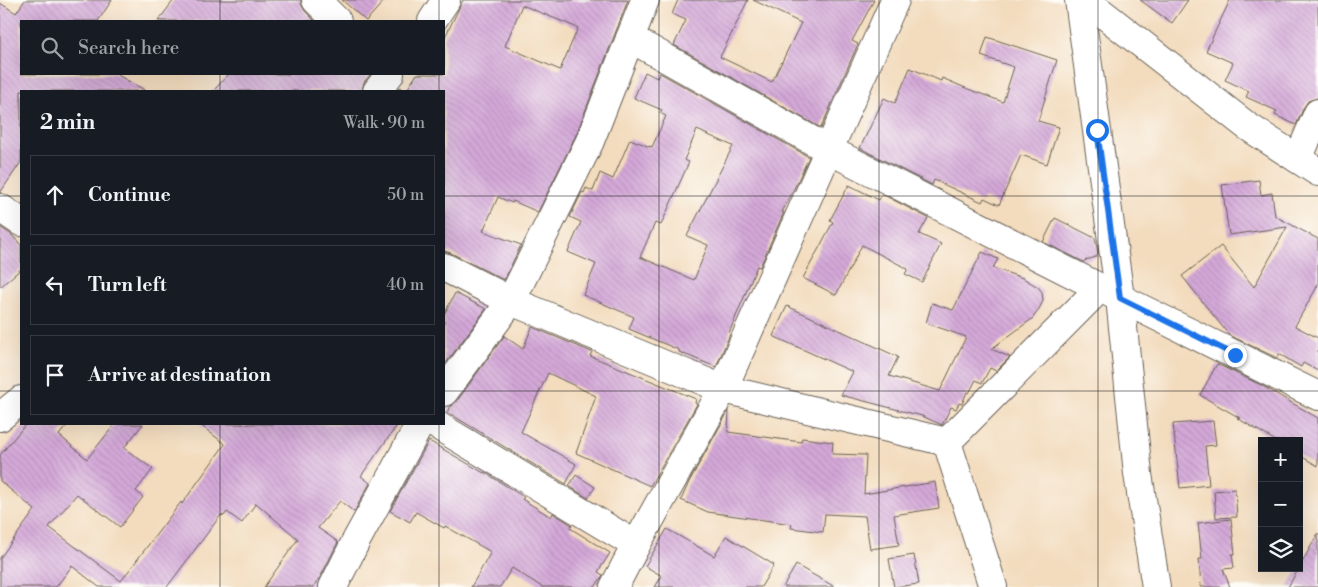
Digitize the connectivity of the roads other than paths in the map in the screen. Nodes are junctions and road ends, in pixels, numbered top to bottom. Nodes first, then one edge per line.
1 (316, 0) edge
2 (446, 0) edge
3 (646, 0) edge
4 (895, 0) edge
5 (1091, 3) edge
6 (336, 20) edge
7 (433, 20) edge
8 (630, 38) junction
9 (389, 75) edge
10 (378, 90) edge
11 (1318, 113) edge
12 (829, 150) junction
13 (1308, 166) edge
14 (0, 208) edge
15 (20, 221) edge
16 (445, 268) edge
17 (1118, 297) junction
18 (511, 301) junction
19 (724, 388) junction
20 (445, 391) edge
21 (1318, 396) edge
22 (20, 401) edge
23 (0, 417) edge
24 (419, 425) edge
25 (437, 425) edge
26 (947, 442) junction
27 (636, 545) junction
28 (334, 587) edge
29 (614, 587) edge
30 (992, 587) edge
31 (1156, 587) edge
32 (1169, 587) edge

1 - 6 street
2 - 7 street
3 - 8 street
4 - 12 street
5 - 13 street
5 - 17 street
8 - 12 street
8 - 18 street
9 - 10 street
11 - 13 street
12 - 17 street
12 - 19 street
14 - 15 street
16 - 18 street
17 - 21 street
17 - 26 street
17 - 31 street
17 - 32 street
18 - 19 street
18 - 20 street
19 - 26 street
19 - 27 street
22 - 23 street
24 - 28 street
25 - 27 street
26 - 30 street
27 - 29 street

